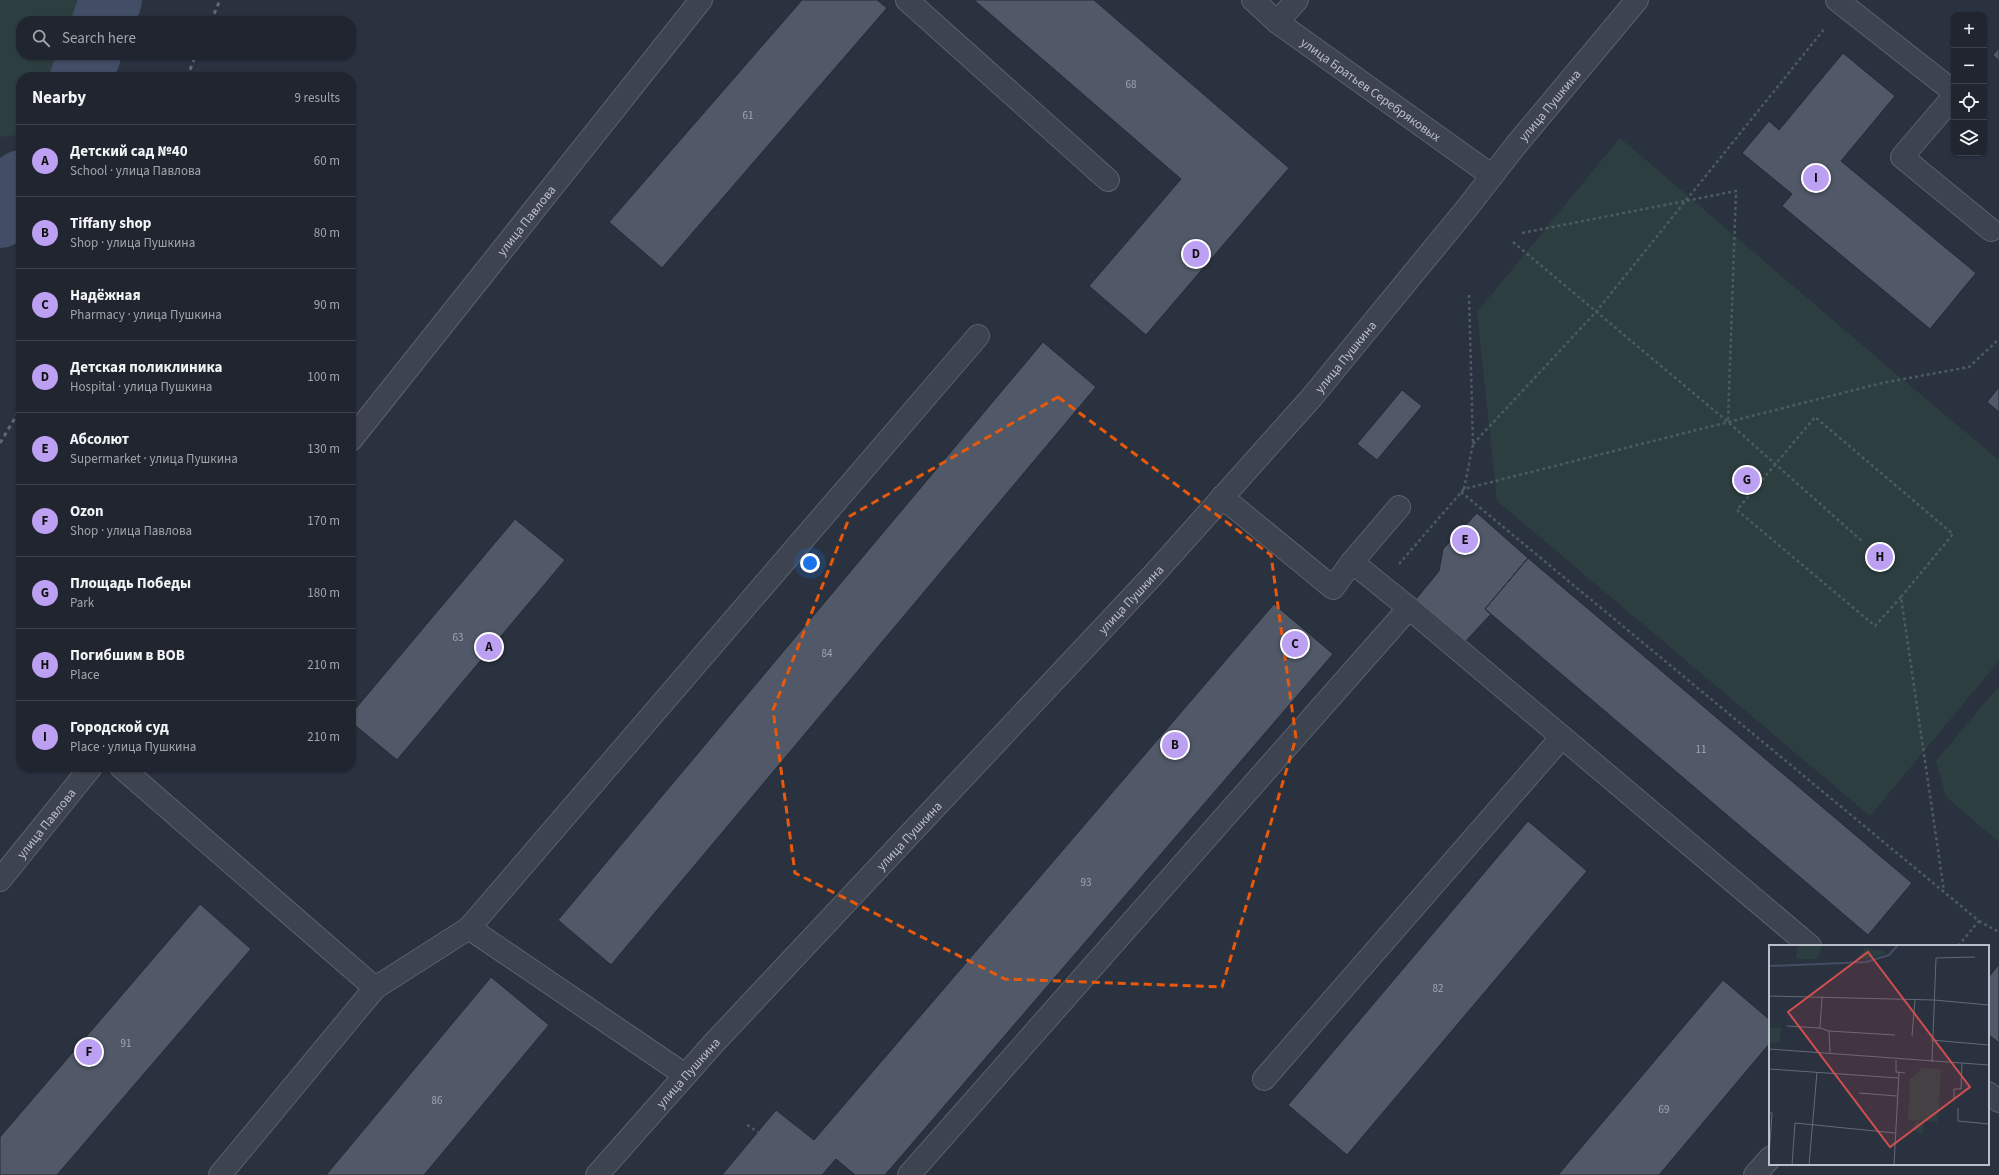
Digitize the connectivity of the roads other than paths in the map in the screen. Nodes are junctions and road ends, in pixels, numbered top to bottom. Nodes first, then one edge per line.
1 (701, 0) edge
2 (907, 0) edge
3 (1252, 0) edge
4 (1297, 0) edge
5 (1637, 0) edge
6 (1840, 3) edge
7 (1277, 22) junction
8 (1951, 90) edge
9 (1951, 100) edge
10 (1491, 175) junction
11 (1108, 180) dead end
12 (1991, 230) dead end
13 (978, 336) dead end
14 (356, 434) edge
15 (1222, 497) junction
16 (1399, 507) dead end
17 (1352, 562) junction
18 (1409, 608) junction
19 (1562, 737) junction
20 (86, 772) edge
21 (127, 772) edge
22 (0, 880) edge
23 (469, 928) junction
24 (1809, 945) edge
25 (375, 988) junction
26 (685, 1075) junction
27 (1264, 1079) dead end
28 (1989, 1093) edge
29 (1999, 1101) edge
30 (1769, 1159) edge
31 (220, 1175) edge
32 (597, 1175) edge
33 (909, 1175) edge
34 (1755, 1175) edge

1 - 14 street, улица Павлова
2 - 11 street
3 - 7 street, улица Братьев Серебряковых
4 - 7 street
5 - 10 street, улица Пушкина
6 - 8 street
7 - 10 street, улица Братьев Серебряковых
9 - 12 street
10 - 15 street, улица Пушкина
13 - 23 street
15 - 17 street
15 - 26 street, улица Пушкина
16 - 17 street
17 - 18 street
18 - 19 street
18 - 33 street
19 - 24 street
19 - 27 street
20 - 22 street, улица Павлова
21 - 25 street
23 - 25 street
23 - 26 street
25 - 31 street
26 - 32 street, улица Пушкина
28 - 29 street
30 - 34 street

